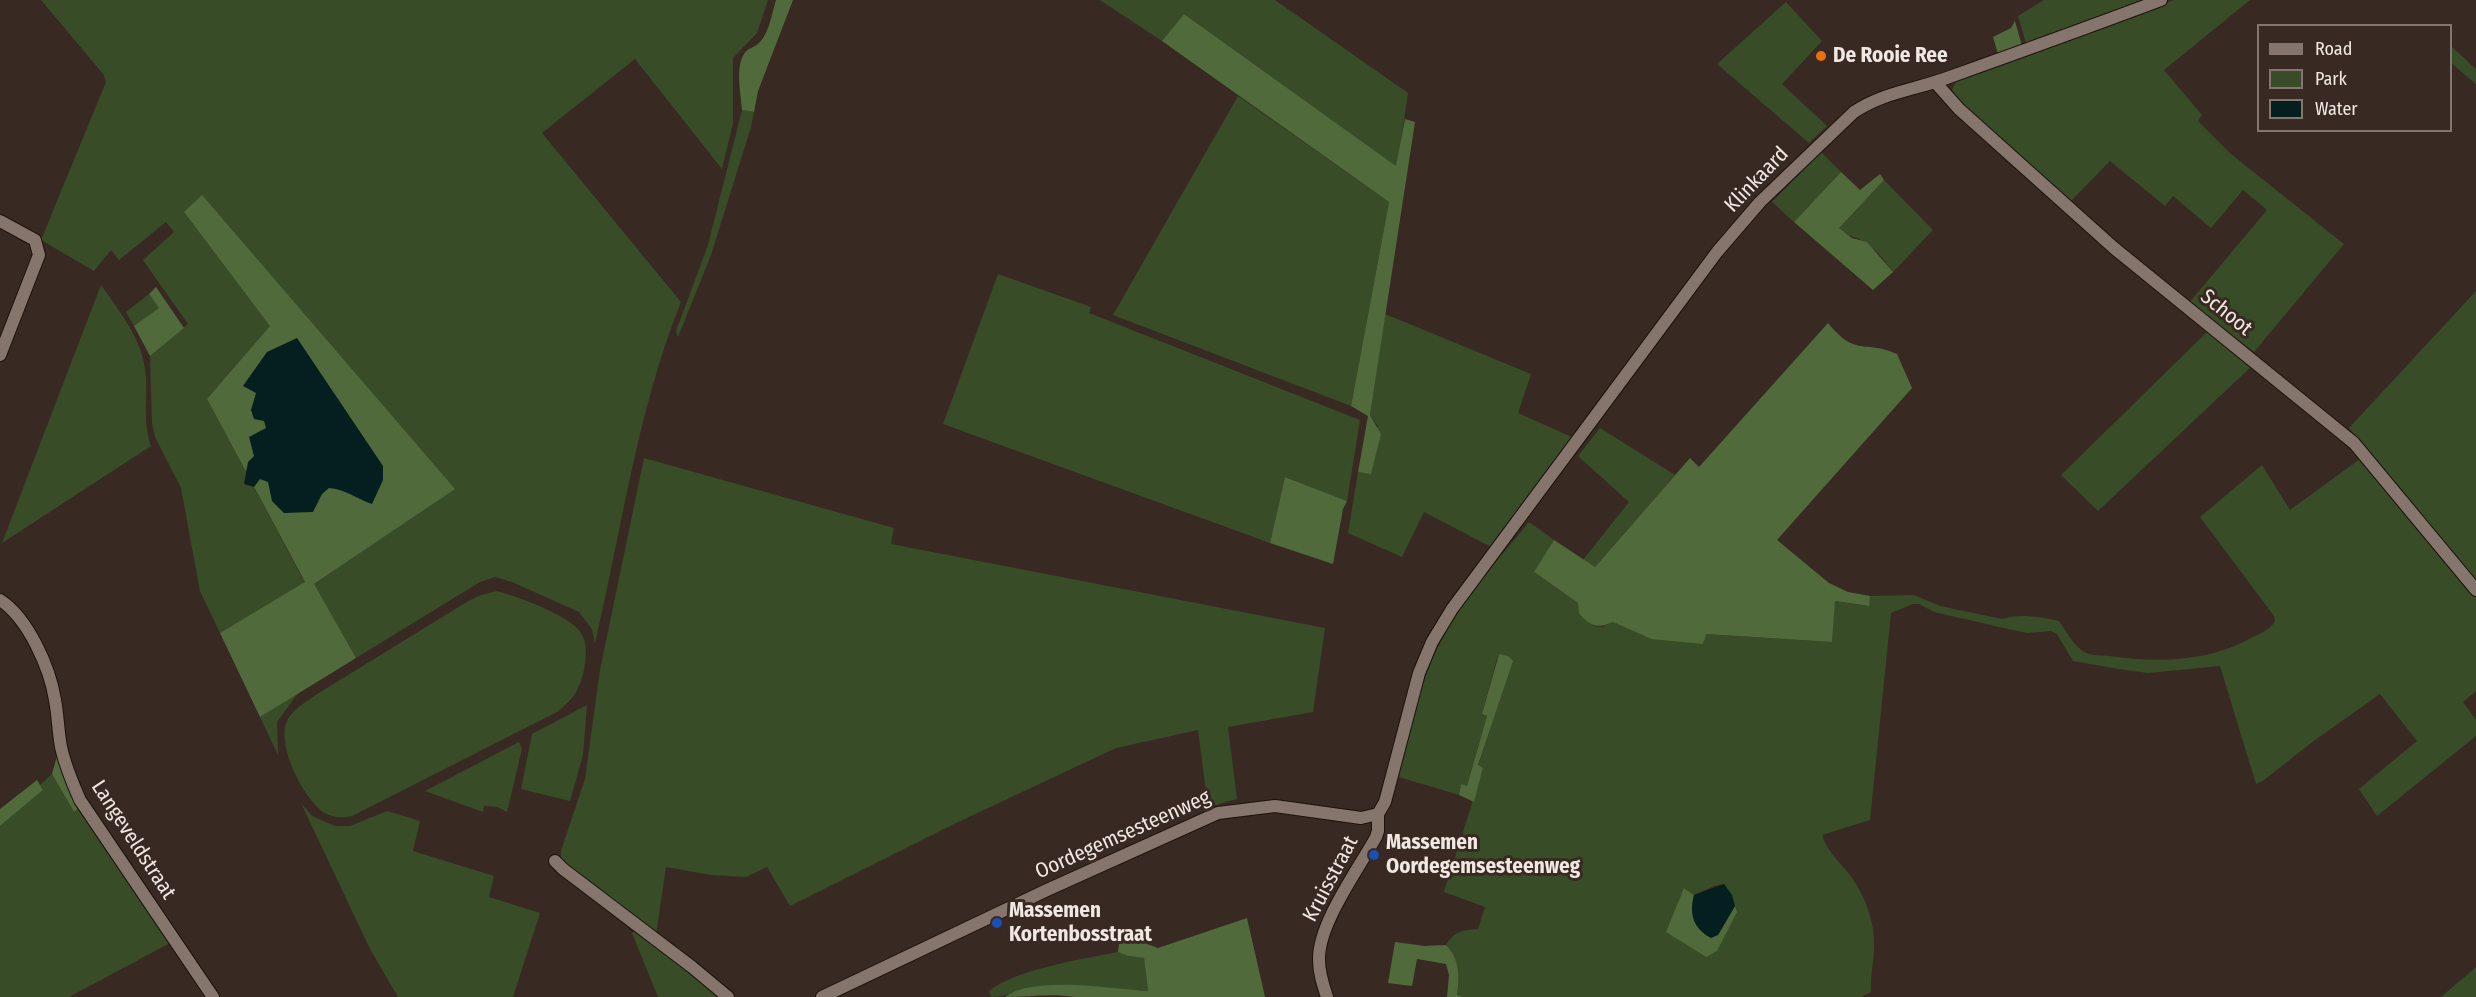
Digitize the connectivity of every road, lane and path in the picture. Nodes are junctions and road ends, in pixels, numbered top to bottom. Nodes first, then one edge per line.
1 (2161, 0) edge
2 (1935, 82) junction
3 (0, 220) edge
4 (0, 355) edge
5 (2476, 590) edge
6 (0, 600) edge
7 (1378, 814) junction
8 (555, 861) dead end
9 (213, 997) edge
10 (728, 997) edge
11 (822, 997) edge
12 (1327, 997) edge

1 - 2 street, Klinkaard
2 - 5 street, Schoot
2 - 7 street, Klinkaard
3 - 4 street
6 - 9 street, Langeveldstraat
7 - 11 street, Oordegemsesteenweg
7 - 12 street, Kruisstraat
8 - 10 street

